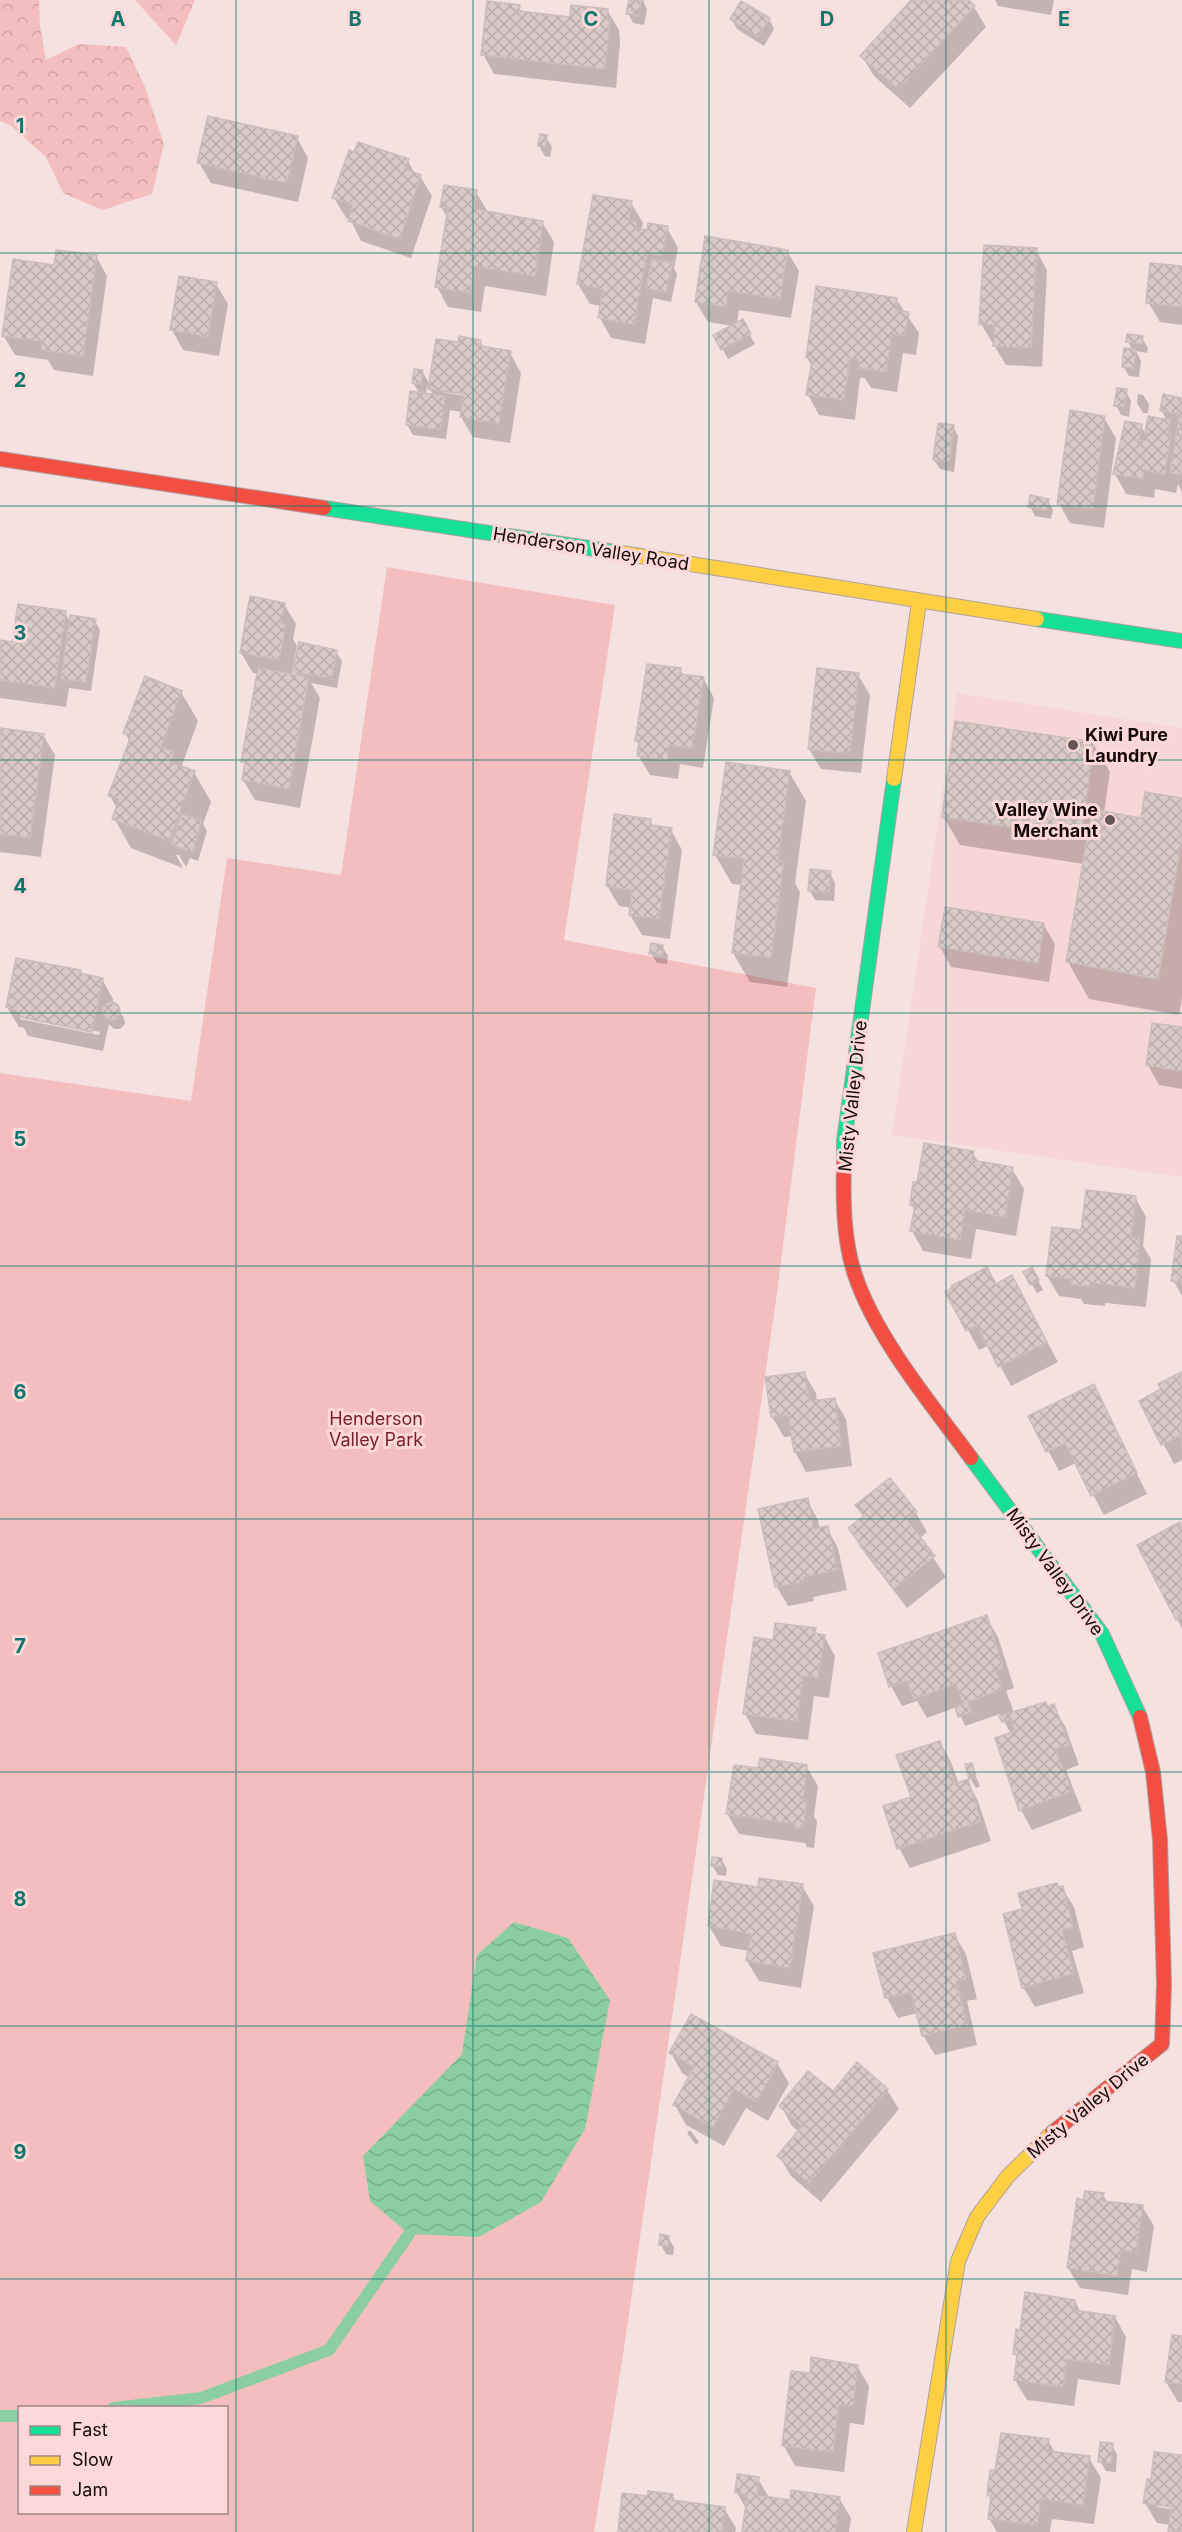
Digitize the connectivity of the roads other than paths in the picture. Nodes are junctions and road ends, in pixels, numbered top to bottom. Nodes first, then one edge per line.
1 (0, 459) edge
2 (919, 602) junction
3 (1182, 641) edge
4 (914, 2532) edge

1 - 2 street, Henderson Valley Road
2 - 3 street, Henderson Valley Road
2 - 4 street, Misty Valley Drive

